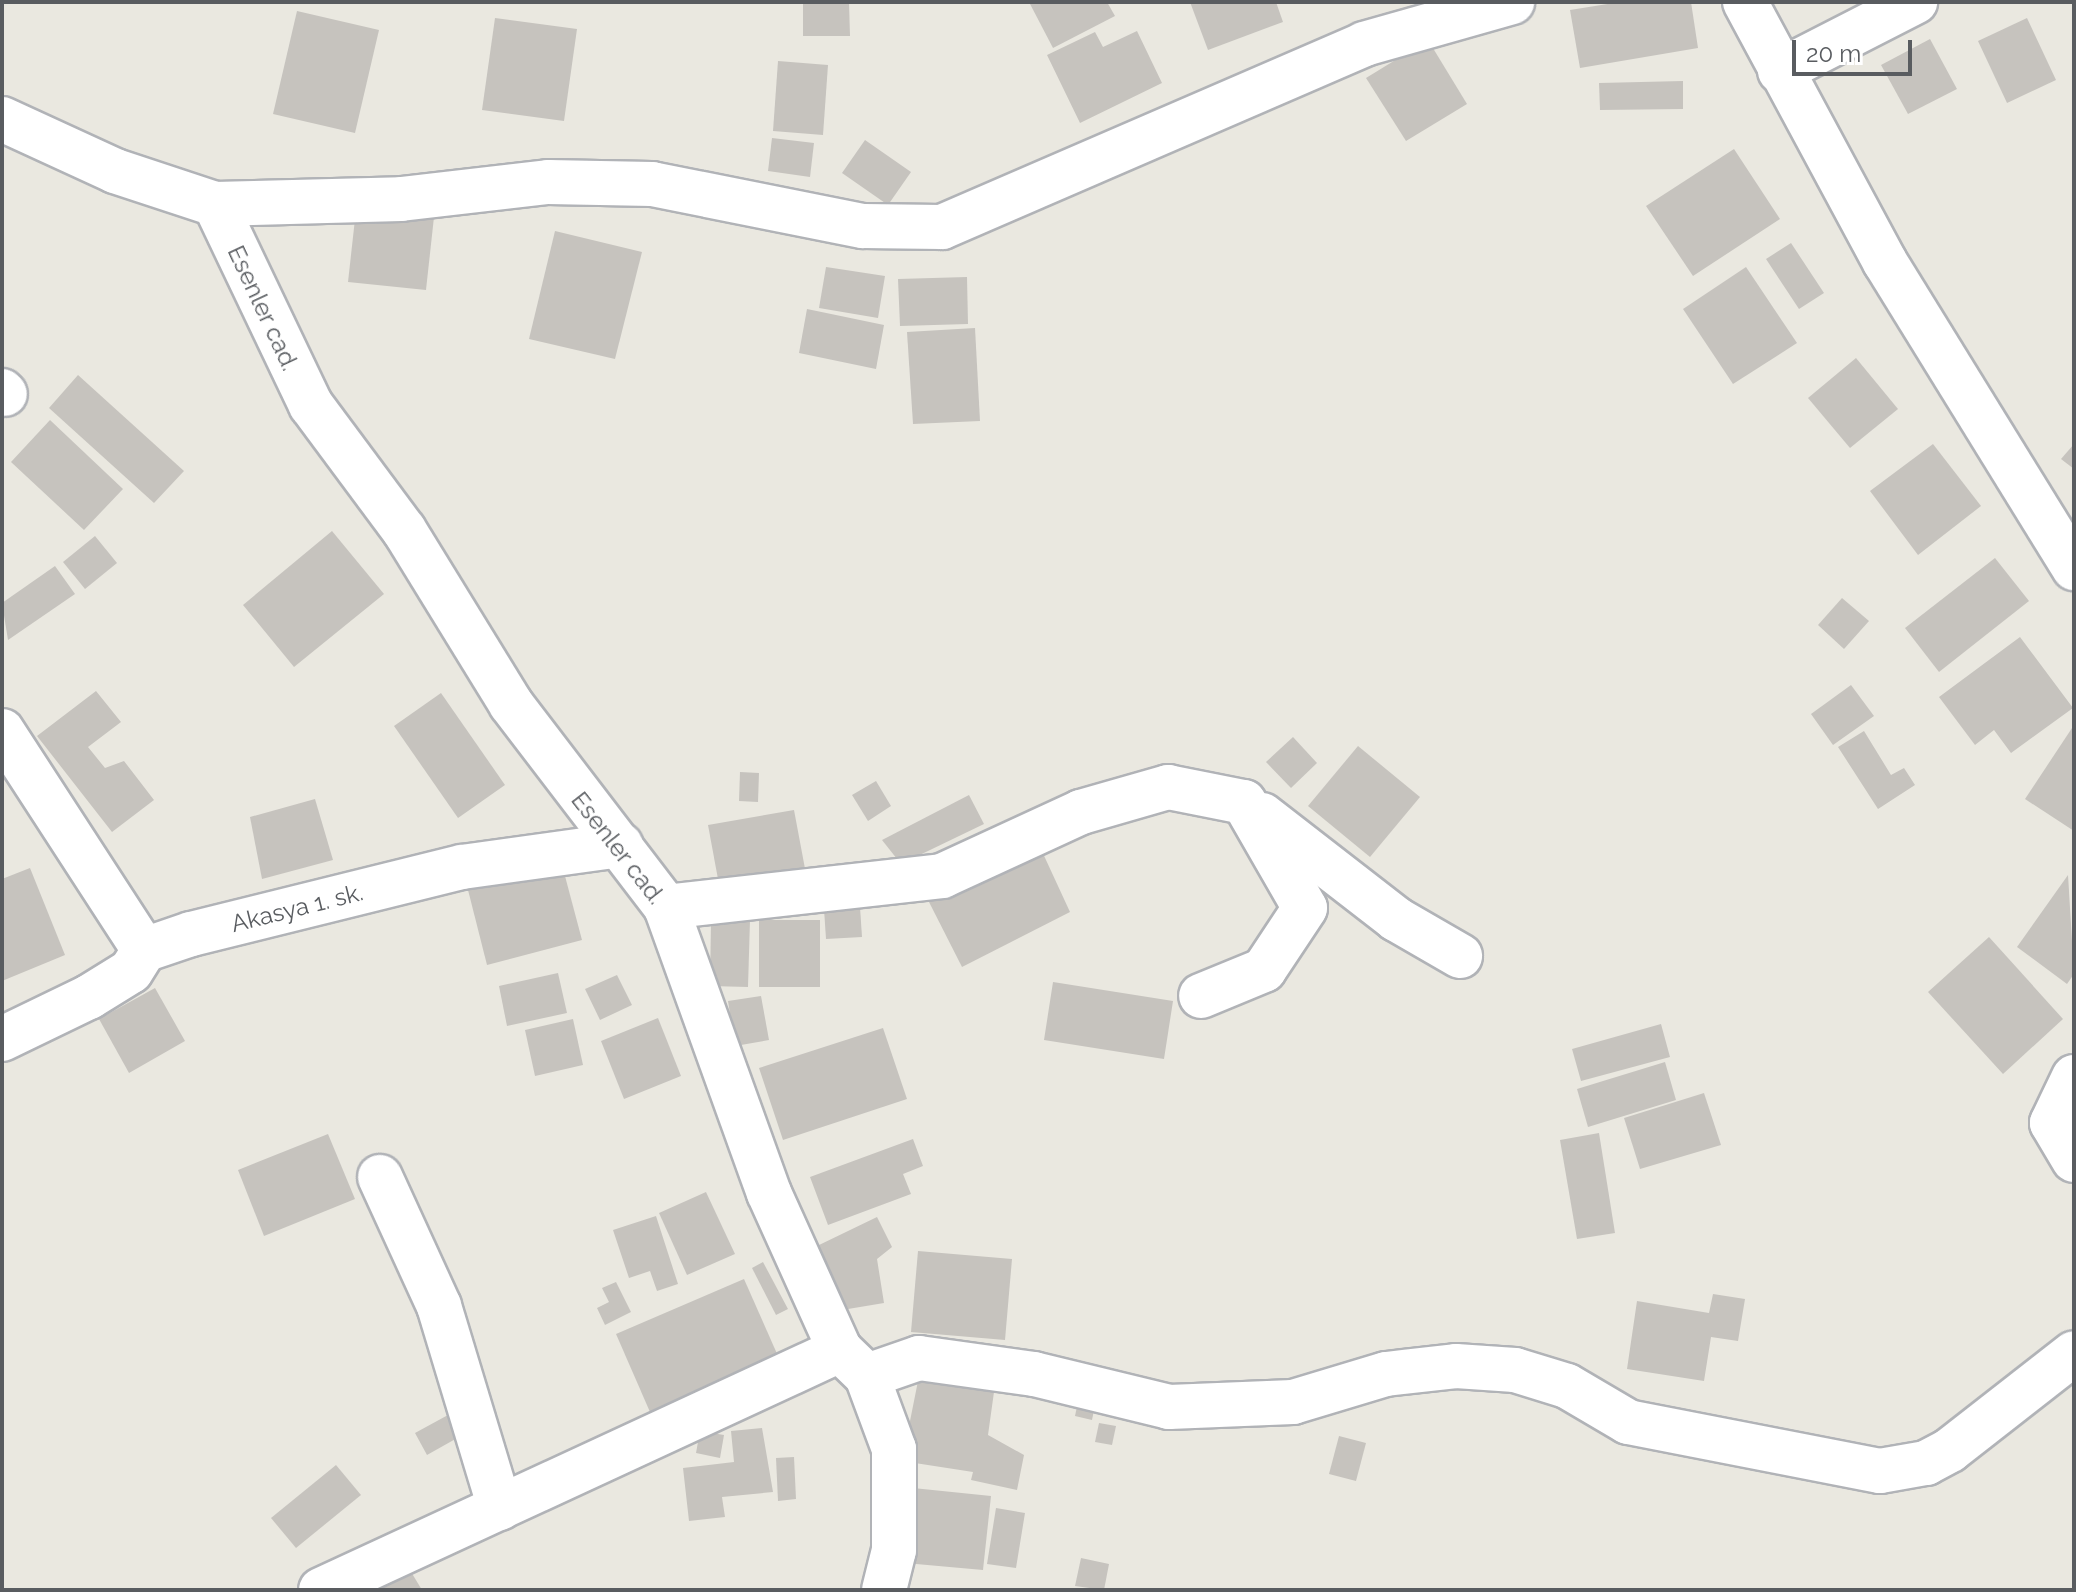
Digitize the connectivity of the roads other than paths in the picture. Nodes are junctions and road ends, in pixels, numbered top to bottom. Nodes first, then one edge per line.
1 (1512, 2) edge
2 (1745, 2) edge
3 (1915, 2) edge
4 (1780, 71) junction
5 (2, 119) edge
6 (215, 204) junction
7 (2074, 568) edge
8 (2, 731) edge
9 (1244, 802) junction
10 (620, 845) junction
11 (666, 907) junction
12 (144, 950) junction
13 (1460, 956) dead end
14 (1201, 996) dead end
15 (2, 1039) edge
16 (2074, 1077) edge
17 (2074, 1160) edge
18 (380, 1177) dead end
19 (2074, 1353) edge
20 (853, 1363) junction
21 (500, 1508) junction
22 (321, 1590) edge
23 (884, 1590) edge

1 - 6 street
2 - 4 street
3 - 4 street
4 - 7 street
5 - 6 street
6 - 10 street, Esenler cad.
8 - 12 street
9 - 11 street
9 - 13 street
9 - 14 street
10 - 11 street, Esenler cad.
10 - 12 street, Akasya 1. sk.
11 - 20 street, Esenler cad.
12 - 15 street
16 - 17 street
18 - 21 street
19 - 20 street
20 - 21 street
20 - 23 street, Esenler cad.
21 - 22 street

